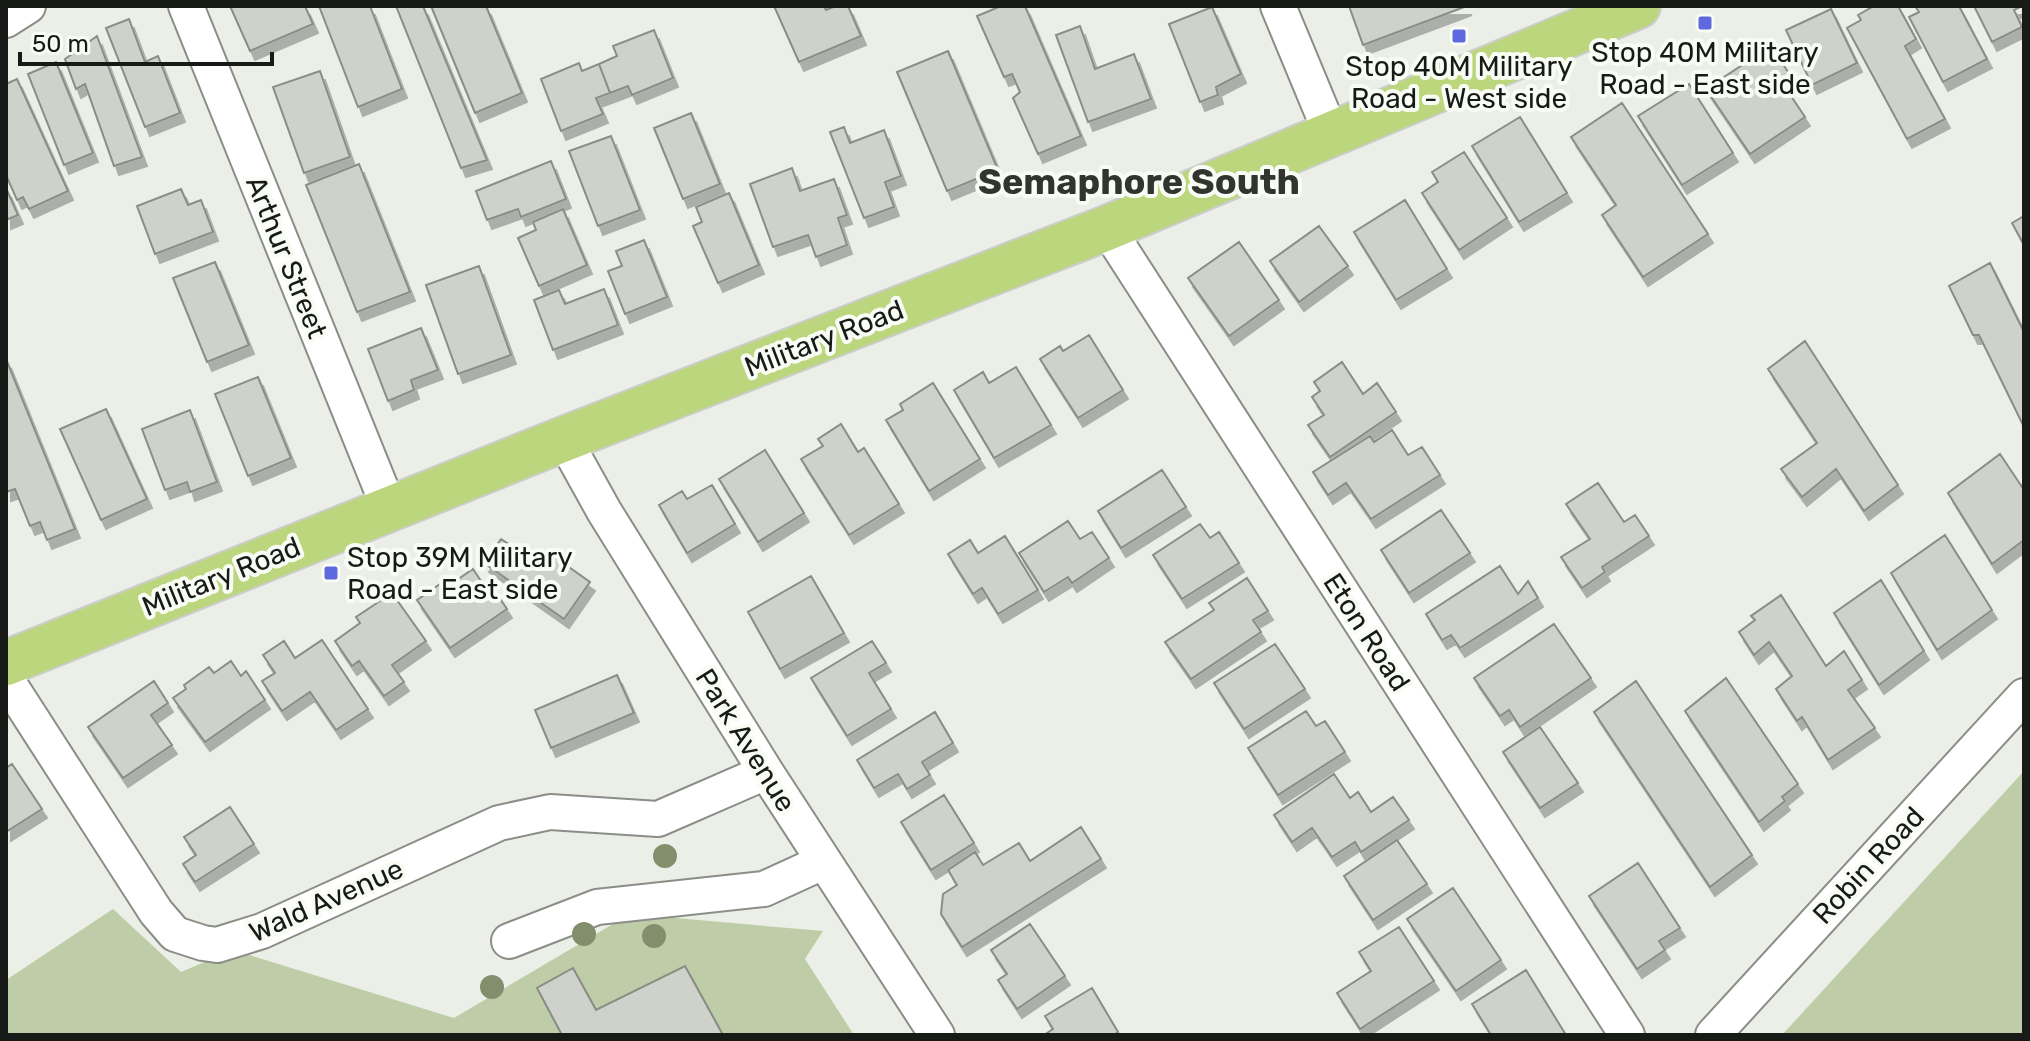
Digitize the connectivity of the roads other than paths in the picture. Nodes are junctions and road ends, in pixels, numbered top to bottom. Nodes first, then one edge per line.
1 (28, 6) edge
2 (186, 6) edge
3 (1278, 6) edge
4 (1638, 6) edge
5 (6, 20) edge
6 (1332, 136) junction
7 (1107, 228) junction
8 (564, 439) junction
9 (389, 508) junction
10 (6, 663) edge
11 (6, 679) edge
12 (2024, 696) edge
13 (766, 772) junction
14 (823, 862) junction
15 (509, 941) dead end
16 (937, 1035) edge
17 (1627, 1035) edge
18 (1713, 1035) edge

1 - 5 street
2 - 9 street, Arthur Street
3 - 6 street
4 - 6 main road, Military Road
6 - 7 main road, Military Road
7 - 8 main road, Military Road
7 - 17 street, Eton Road
8 - 9 main road, Military Road
8 - 13 street, Park Avenue
9 - 10 main road, Military Road
11 - 13 street, Wald Avenue
12 - 18 street, Robin Road
13 - 14 street, Park Avenue
14 - 15 street
14 - 16 street, Park Avenue

